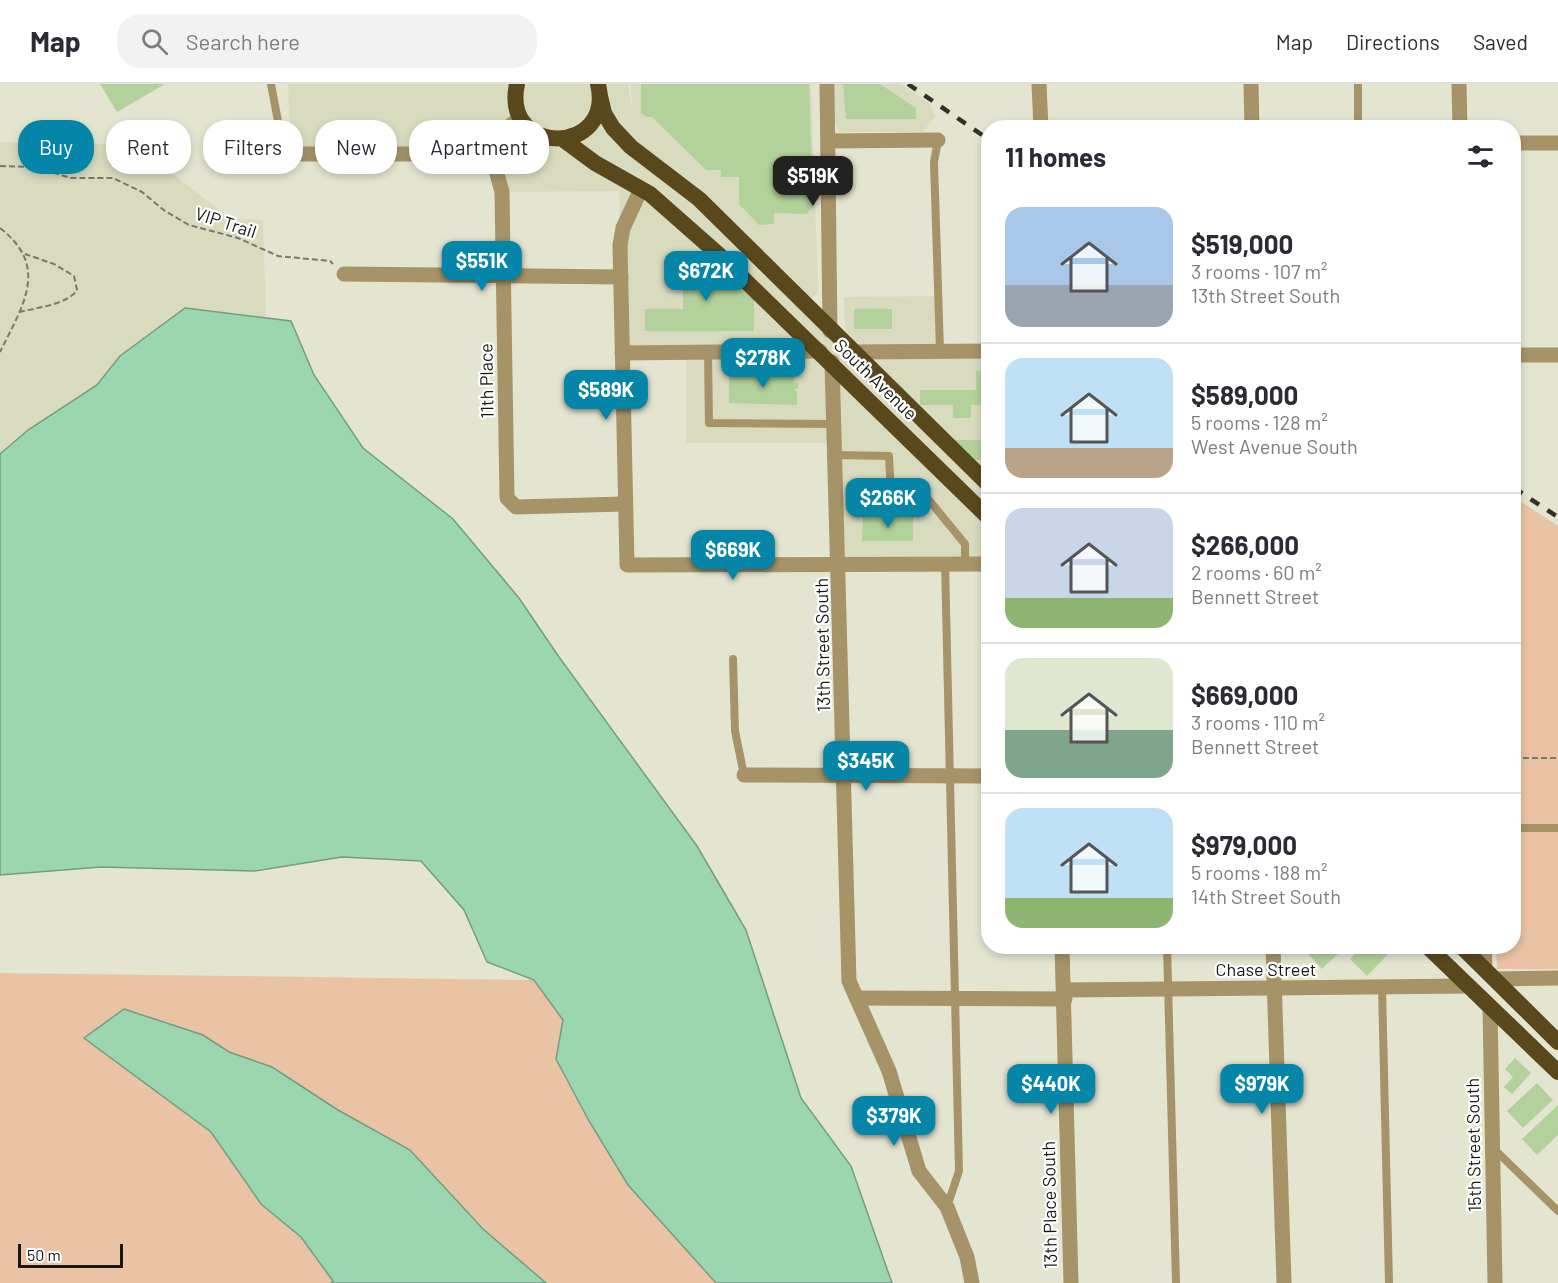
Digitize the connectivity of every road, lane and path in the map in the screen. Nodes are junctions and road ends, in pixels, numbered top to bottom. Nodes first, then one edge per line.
1 (271, 84) edge
2 (517, 84) edge
3 (827, 84) edge
4 (1040, 84) edge
5 (1251, 84) edge
6 (1358, 84) edge
7 (1459, 84) edge
8 (599, 90) edge
9 (520, 117) junction
10 (278, 120) edge
11 (517, 120) edge
12 (1041, 120) edge
13 (1252, 120) edge
14 (1358, 120) edge
15 (1460, 120) edge
16 (564, 140) junction
17 (938, 140) joint
18 (829, 141) junction
19 (1521, 143) edge
20 (1558, 143) edge
21 (303, 154) edge
22 (409, 154) edge
23 (0, 166) edge
24 (496, 174) edge
25 (641, 189) junction
26 (0, 228) edge
27 (25, 254) junction
28 (344, 274) joint
29 (504, 275) junction
30 (621, 277) junction
31 (19, 312) junction
32 (830, 330) junction
33 (940, 351) junction
34 (981, 351) edge
35 (0, 352) edge
36 (708, 352) junction
37 (856, 352) junction
38 (622, 353) junction
39 (1521, 355) edge
40 (1558, 355) edge
41 (826, 357) junction
42 (834, 424) junction
43 (835, 456) junction
44 (981, 477) edge
45 (862, 494) dead end
46 (891, 494) junction
47 (624, 504) junction
48 (981, 510) edge
49 (839, 563) junction
50 (945, 563) junction
51 (965, 563) junction
52 (981, 564) edge
53 (733, 659) dead end
54 (1521, 758) edge
55 (1558, 758) edge
56 (744, 775) joint
57 (844, 776) junction
58 (951, 776) junction
59 (981, 776) edge
60 (1521, 828) edge
61 (1558, 828) edge
62 (1062, 954) edge
63 (1167, 954) edge
64 (1273, 954) edge
65 (1435, 954) edge
66 (1469, 954) edge
67 (1486, 954) edge
68 (1490, 974) junction
69 (1558, 978) edge
70 (1468, 986) junction
71 (1168, 988) junction
72 (1382, 988) junction
73 (1275, 989) junction
74 (1064, 994) junction
75 (857, 998) junction
76 (957, 998) junction
77 (1490, 1007) junction
78 (1558, 1042) edge
79 (1558, 1071) edge
80 (1492, 1148) junction
81 (947, 1206) junction
82 (1558, 1211) edge
83 (972, 1283) edge
84 (1071, 1283) edge
85 (1176, 1283) edge
86 (1284, 1283) edge
87 (1389, 1283) edge
88 (1495, 1283) edge

1 - 10 lane
2 - 9 highway
3 - 18 street
4 - 12 street
5 - 13 street
6 - 14 lane
7 - 15 street
8 - 16 highway, South Avenue
8 - 32 highway, South Avenue
9 - 11 street
9 - 16 highway, South Avenue
16 - 25 highway, South Avenue
17 - 18 street
17 - 33 lane
18 - 32 street
19 - 20 street
21 - 22 street
23 - 28 path, VIP Trail
24 - 29 street, 11th Place
25 - 30 street
25 - 41 highway, South Avenue
26 - 27 path
27 - 31 path
27 - 31 path
28 - 29 street
29 - 30 street
29 - 47 street, 11th Place
30 - 38 street
31 - 35 path
32 - 37 highway, South Avenue
33 - 34 street
33 - 37 street
36 - 38 street
36 - 41 street
36 - 42 lane
37 - 44 highway, South Avenue
38 - 47 street
39 - 40 street
41 - 42 street, 13th Street South
41 - 48 highway, South Avenue
42 - 43 street, 13th Street South
43 - 46 lane
43 - 49 street, 13th Street South
45 - 46 lane
46 - 51 lane
47 - 49 street
49 - 50 street
49 - 57 street, 13th Street South
50 - 51 street
50 - 58 lane
51 - 52 street
53 - 56 lane
54 - 55 path
56 - 57 street
57 - 58 street
57 - 75 street, 13th Street South
58 - 59 street
58 - 76 lane
60 - 61 lane
62 - 74 street, 13th Place South
63 - 71 lane
64 - 73 street
65 - 70 highway
66 - 68 highway
67 - 68 street
68 - 69 street
68 - 78 highway
70 - 72 street, Chase Street
70 - 77 highway
71 - 73 street, Chase Street
71 - 74 street, Chase Street
71 - 85 lane
72 - 73 street, Chase Street
72 - 87 lane
73 - 86 street
74 - 76 street, Chase Street
74 - 84 street, 13th Place South
75 - 76 street, Chase Street
75 - 81 street, 13th Street South
76 - 81 lane
77 - 79 highway
77 - 80 street, 15th Street South
80 - 82 lane
80 - 88 street, 15th Street South
81 - 83 street, 13th Street South

